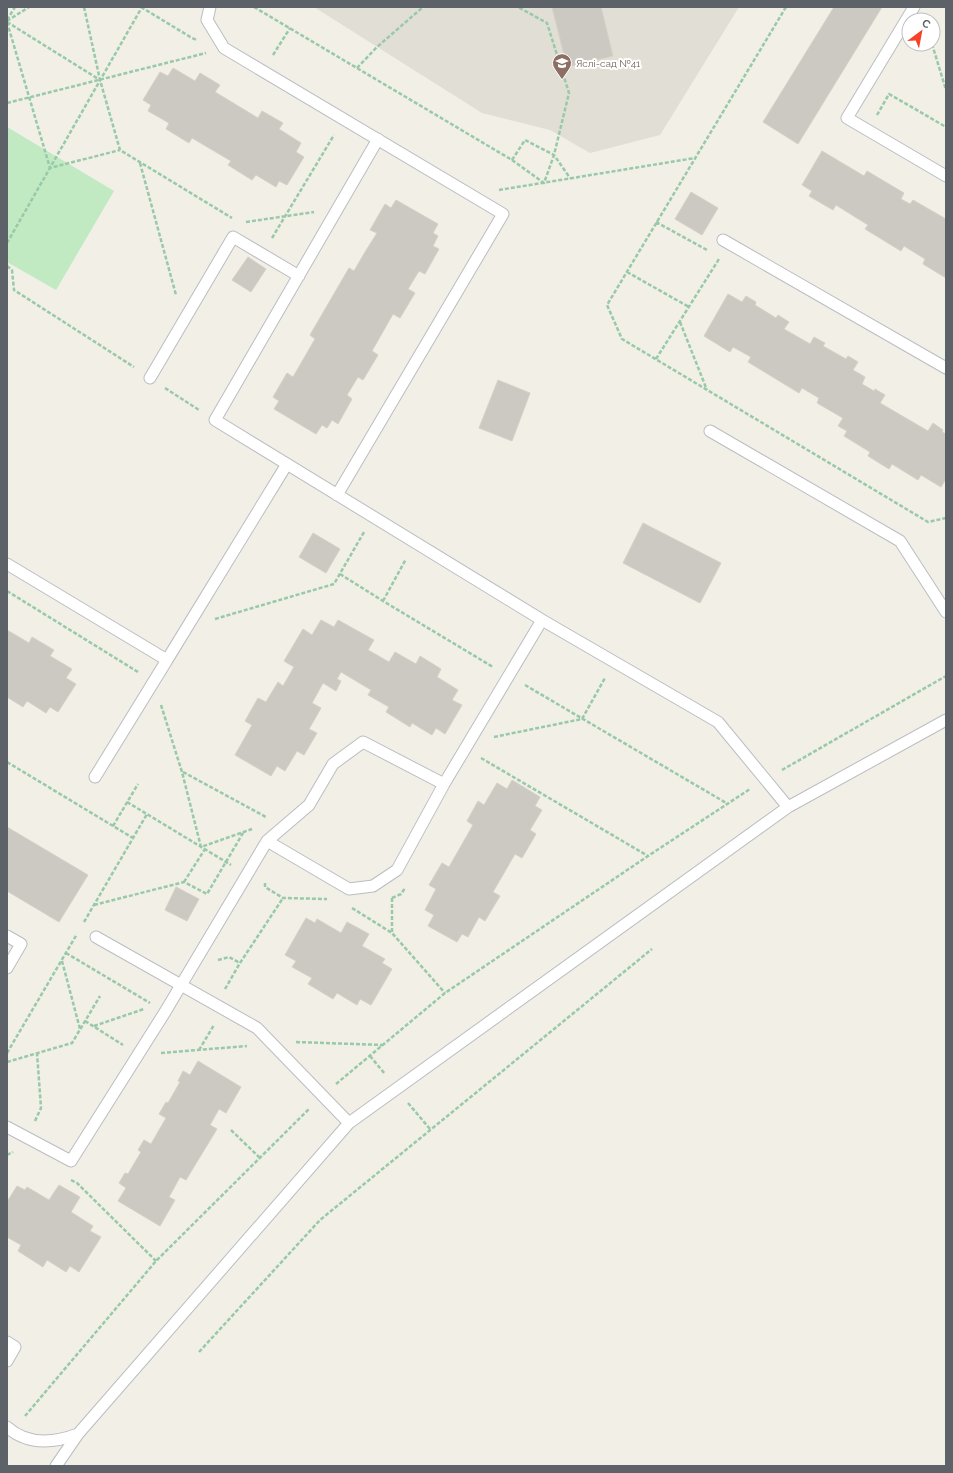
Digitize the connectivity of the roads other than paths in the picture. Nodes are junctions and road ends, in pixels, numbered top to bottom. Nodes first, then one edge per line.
1 (210, 7) edge
2 (914, 7) edge
3 (378, 139) junction
4 (946, 176) edge
5 (723, 240) dead end
6 (299, 276) junction
7 (946, 368) edge
8 (150, 378) road end
9 (710, 431) dead end
10 (287, 464) junction
11 (337, 495) junction
12 (7, 564) edge
13 (946, 612) edge
14 (542, 620) junction
15 (167, 660) junction
16 (946, 720) edge
17 (96, 777) dead end
18 (444, 784) junction
19 (788, 807) junction
20 (267, 841) junction
21 (7, 936) edge
22 (96, 937) dead end
23 (7, 968) edge
24 (180, 985) junction
25 (350, 1123) junction
26 (7, 1127) edge
27 (7, 1342) edge
28 (7, 1361) edge
29 (9, 1429) edge
30 (78, 1434) junction
31 (56, 1466) edge

1 - 3 lane
2 - 4 lane
3 - 6 lane
3 - 11 lane
5 - 7 lane
6 - 8 lane
6 - 10 lane
9 - 13 lane
10 - 11 lane
10 - 15 lane
11 - 14 lane
12 - 15 lane
14 - 18 lane
14 - 19 lane
15 - 17 lane
16 - 19 lane
18 - 20 lane
18 - 20 lane
19 - 25 lane
20 - 24 lane
21 - 23 lane
22 - 24 lane
24 - 25 lane
24 - 26 lane
25 - 30 lane
27 - 28 lane
29 - 30 lane
30 - 31 lane

